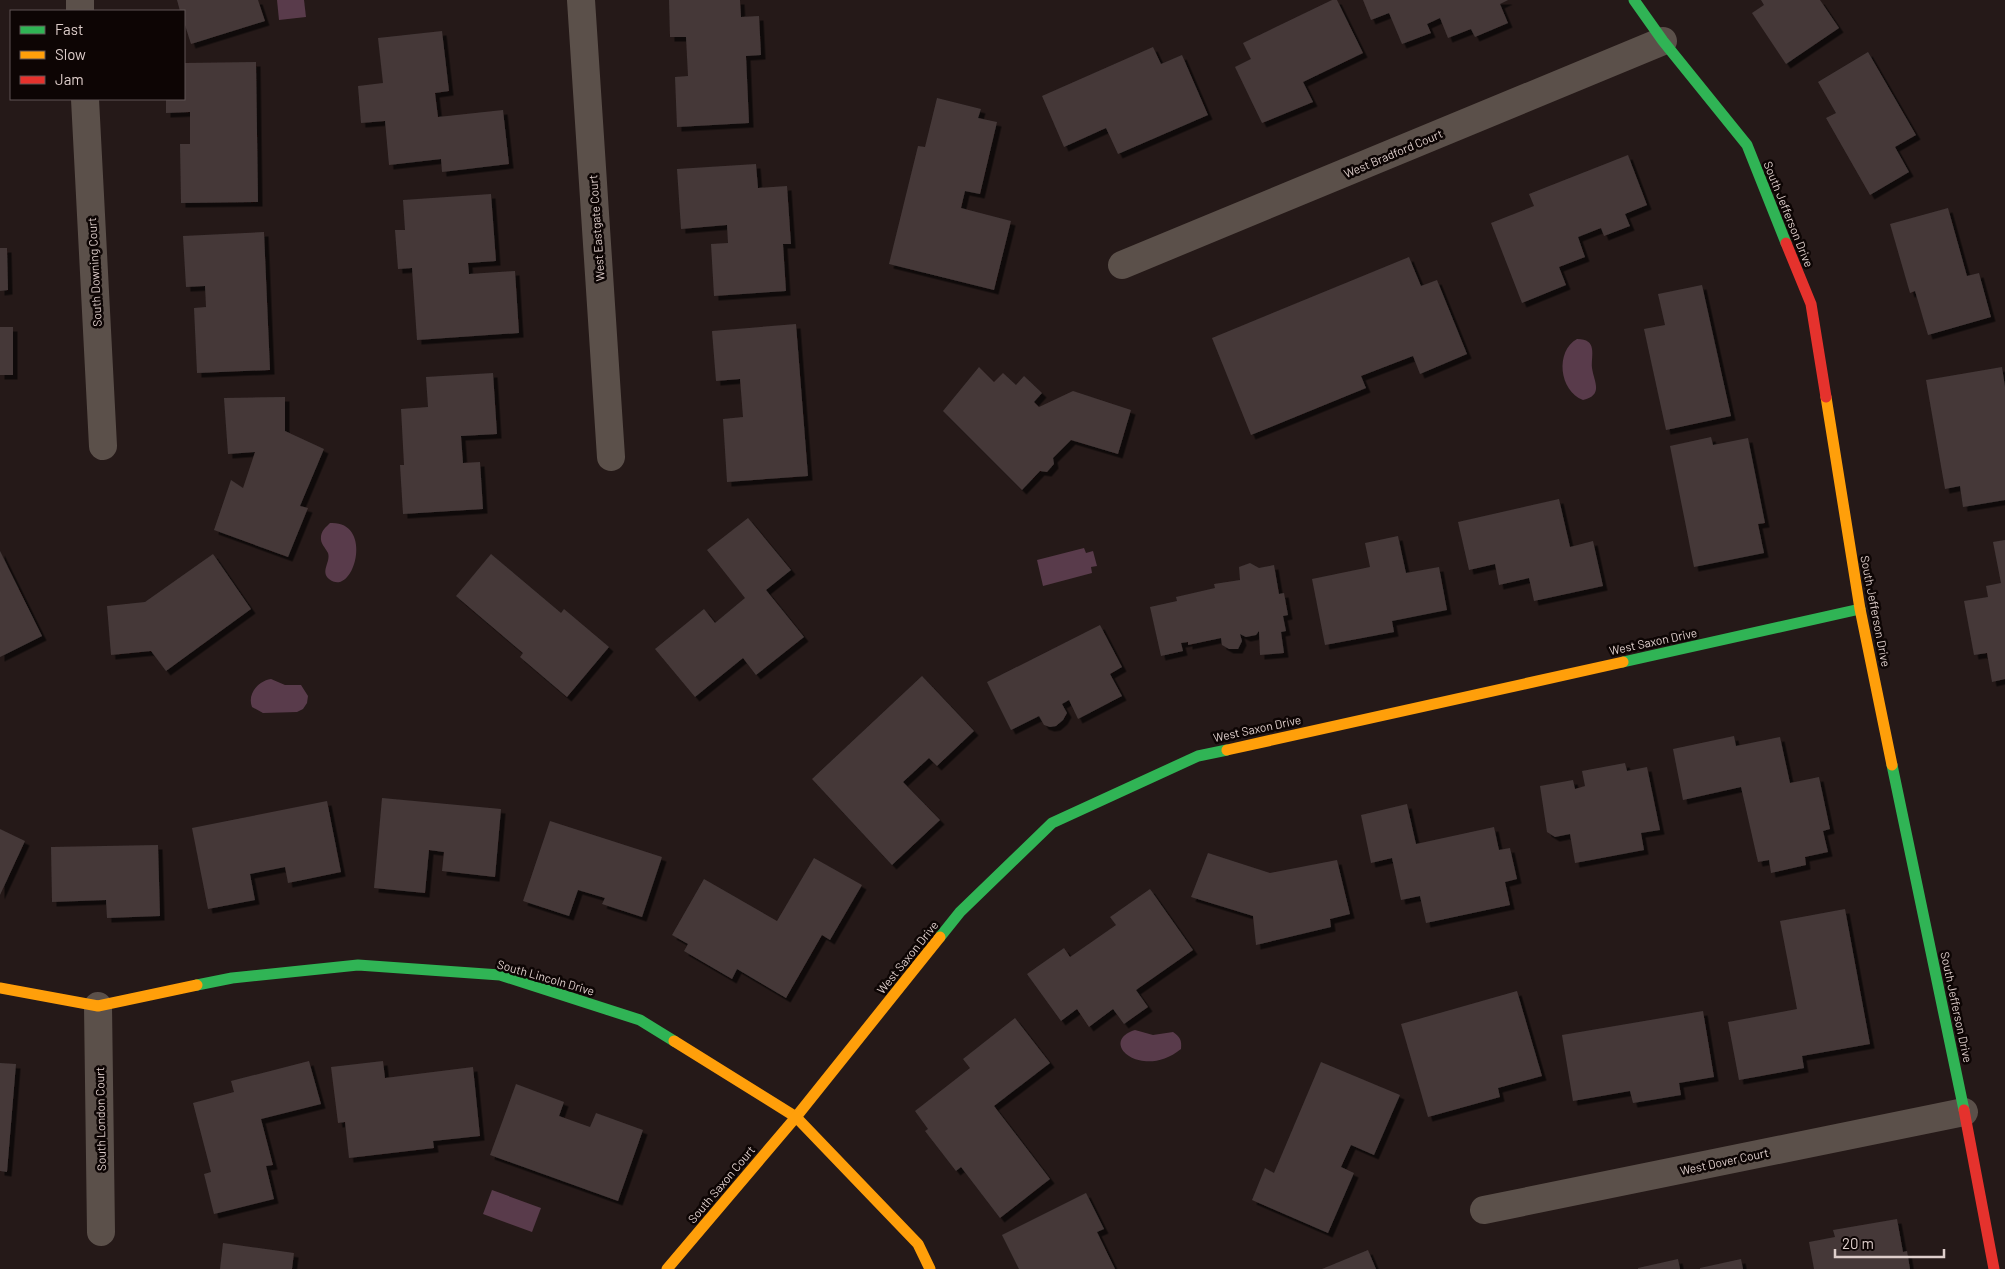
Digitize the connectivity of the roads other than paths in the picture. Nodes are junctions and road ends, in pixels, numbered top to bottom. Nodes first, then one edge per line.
1 (582, 0) edge
2 (1634, 0) edge
3 (1663, 41) junction
4 (85, 100) edge
5 (1122, 265) dead end
6 (103, 446) dead end
7 (610, 456) dead end
8 (1860, 609) junction
9 (0, 988) edge
10 (98, 1006) junction
11 (1964, 1112) junction
12 (796, 1117) junction
13 (1484, 1210) dead end
14 (101, 1232) dead end
15 (667, 1269) edge
16 (930, 1269) edge
17 (1994, 1269) edge

1 - 7 street, West Eastgate Court
2 - 3 street, South Jefferson Drive
3 - 5 street, West Bradford Court
3 - 8 street, South Jefferson Drive
4 - 6 street, South Downing Court
8 - 11 street, South Jefferson Drive
8 - 12 street, West Saxon Drive
9 - 10 street, South Lincoln Drive
10 - 12 street, South Lincoln Drive
10 - 14 street, South London Court
11 - 13 street, West Dover Court
11 - 17 street, South Jefferson Drive
12 - 15 street, South Saxon Court
12 - 16 street, South Lincoln Drive

